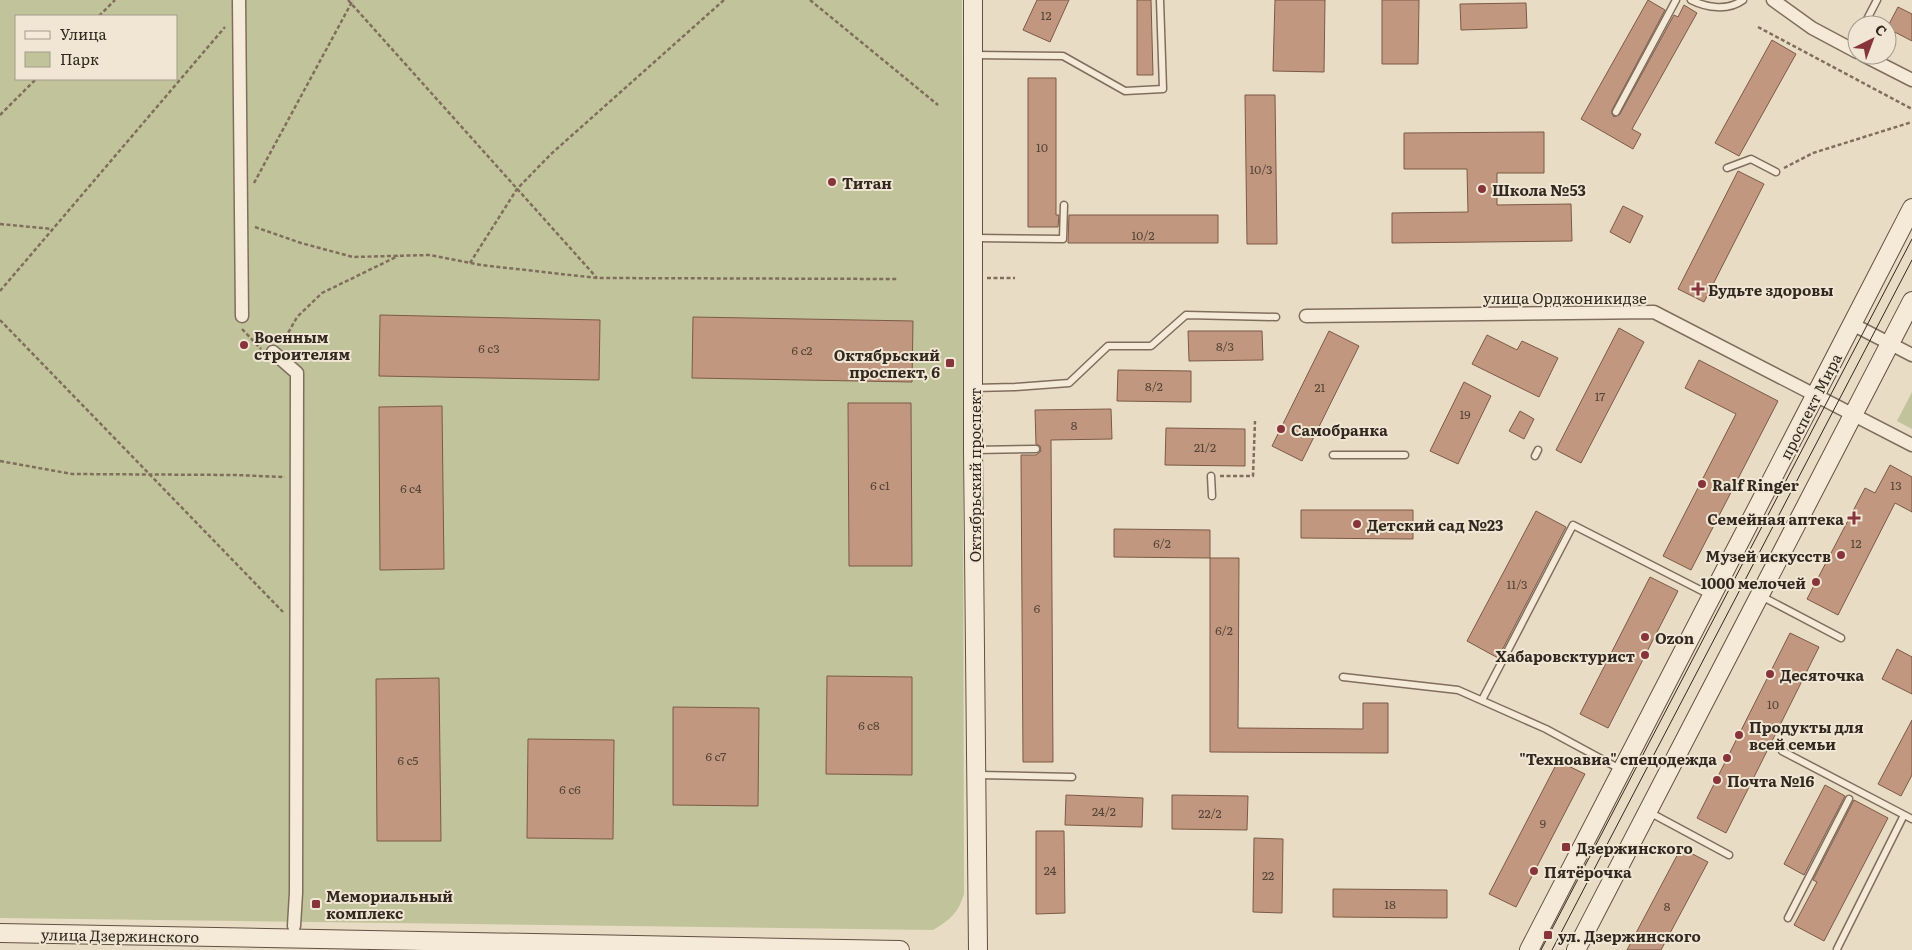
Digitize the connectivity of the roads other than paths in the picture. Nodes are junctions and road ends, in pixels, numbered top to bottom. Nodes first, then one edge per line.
1 (239, 0) edge
2 (973, 0) edge
3 (1160, 0) edge
4 (1676, 0) edge
5 (1691, 0) edge
6 (1743, 0) edge
7 (1773, 0) edge
8 (1877, 0) edge
9 (1869, 15) edge
10 (1847, 44) edge
11 (973, 55) junction
12 (1885, 65) edge
13 (1912, 80) edge
14 (1616, 112) dead end
15 (1727, 168) dead end
16 (1776, 172) road end
17 (1064, 205) dead end
18 (1912, 208) edge
19 (973, 238) junction
20 (1912, 301) edge
21 (1276, 316) dead end
22 (1306, 316) dead end
23 (240, 321) road end
24 (1852, 324) junction
25 (1890, 344) junction
26 (271, 353) road end
27 (1912, 355) edge
28 (973, 388) junction
29 (1815, 395) junction
30 (1854, 415) junction
31 (1912, 446) edge
32 (1036, 449) dead end
33 (973, 450) junction
34 (1333, 455) dead end
35 (1405, 455) dead end
36 (1211, 476) road end
37 (1212, 496) dead end
38 (1711, 596) junction
39 (1760, 596) junction
40 (1841, 638) dead end
41 (1343, 677) dead end
42 (1482, 700) junction
43 (1782, 751) dead end
44 (1623, 770) junction
45 (978, 775) junction
46 (1072, 777) dead end
47 (1849, 799) dead end
48 (1648, 811) junction
49 (1904, 814) junction
50 (1912, 819) edge
51 (1729, 855) dead end
52 (1788, 918) dead end
53 (294, 926) dead end
54 (0, 933) edge
55 (372, 945) edge
56 (1837, 949) dead end
57 (900, 950) edge
58 (978, 950) edge
59 (1529, 950) edge
60 (1576, 950) edge

1 - 23 street
2 - 11 main road, Октябрьский проспект
3 - 11 lane
4 - 14 lane
5 - 6 lane
7 - 10 street
8 - 9 lane
11 - 19 main road, Октябрьский проспект
12 - 13 street
15 - 16 lane
17 - 19 lane
18 - 24 main road, проспект Мира
19 - 28 main road, Октябрьский проспект
20 - 25 main road
21 - 28 lane
22 - 29 street, улица Орджоникидзе
24 - 25 street
24 - 29 main road, проспект Мира
25 - 27 street
25 - 30 main road
26 - 53 street
28 - 33 main road, Октябрьский проспект
29 - 30 street, улица Орджоникидзе
29 - 38 main road, проспект Мира
30 - 31 street, улица Орджоникидзе
30 - 39 main road
32 - 33 lane
33 - 45 main road, Октябрьский проспект
34 - 35 lane
36 - 37 lane
38 - 42 lane
38 - 44 main road, проспект Мира
39 - 40 lane
39 - 48 main road
41 - 42 lane
42 - 44 lane
43 - 49 lane
44 - 59 main road, проспект Мира
45 - 46 lane
45 - 58 main road, Октябрьский проспект
47 - 52 lane
48 - 51 lane
48 - 60 main road
49 - 50 lane
49 - 56 lane
54 - 55 main road, улица Дзержинского
55 - 57 main road, улица Дзержинского

